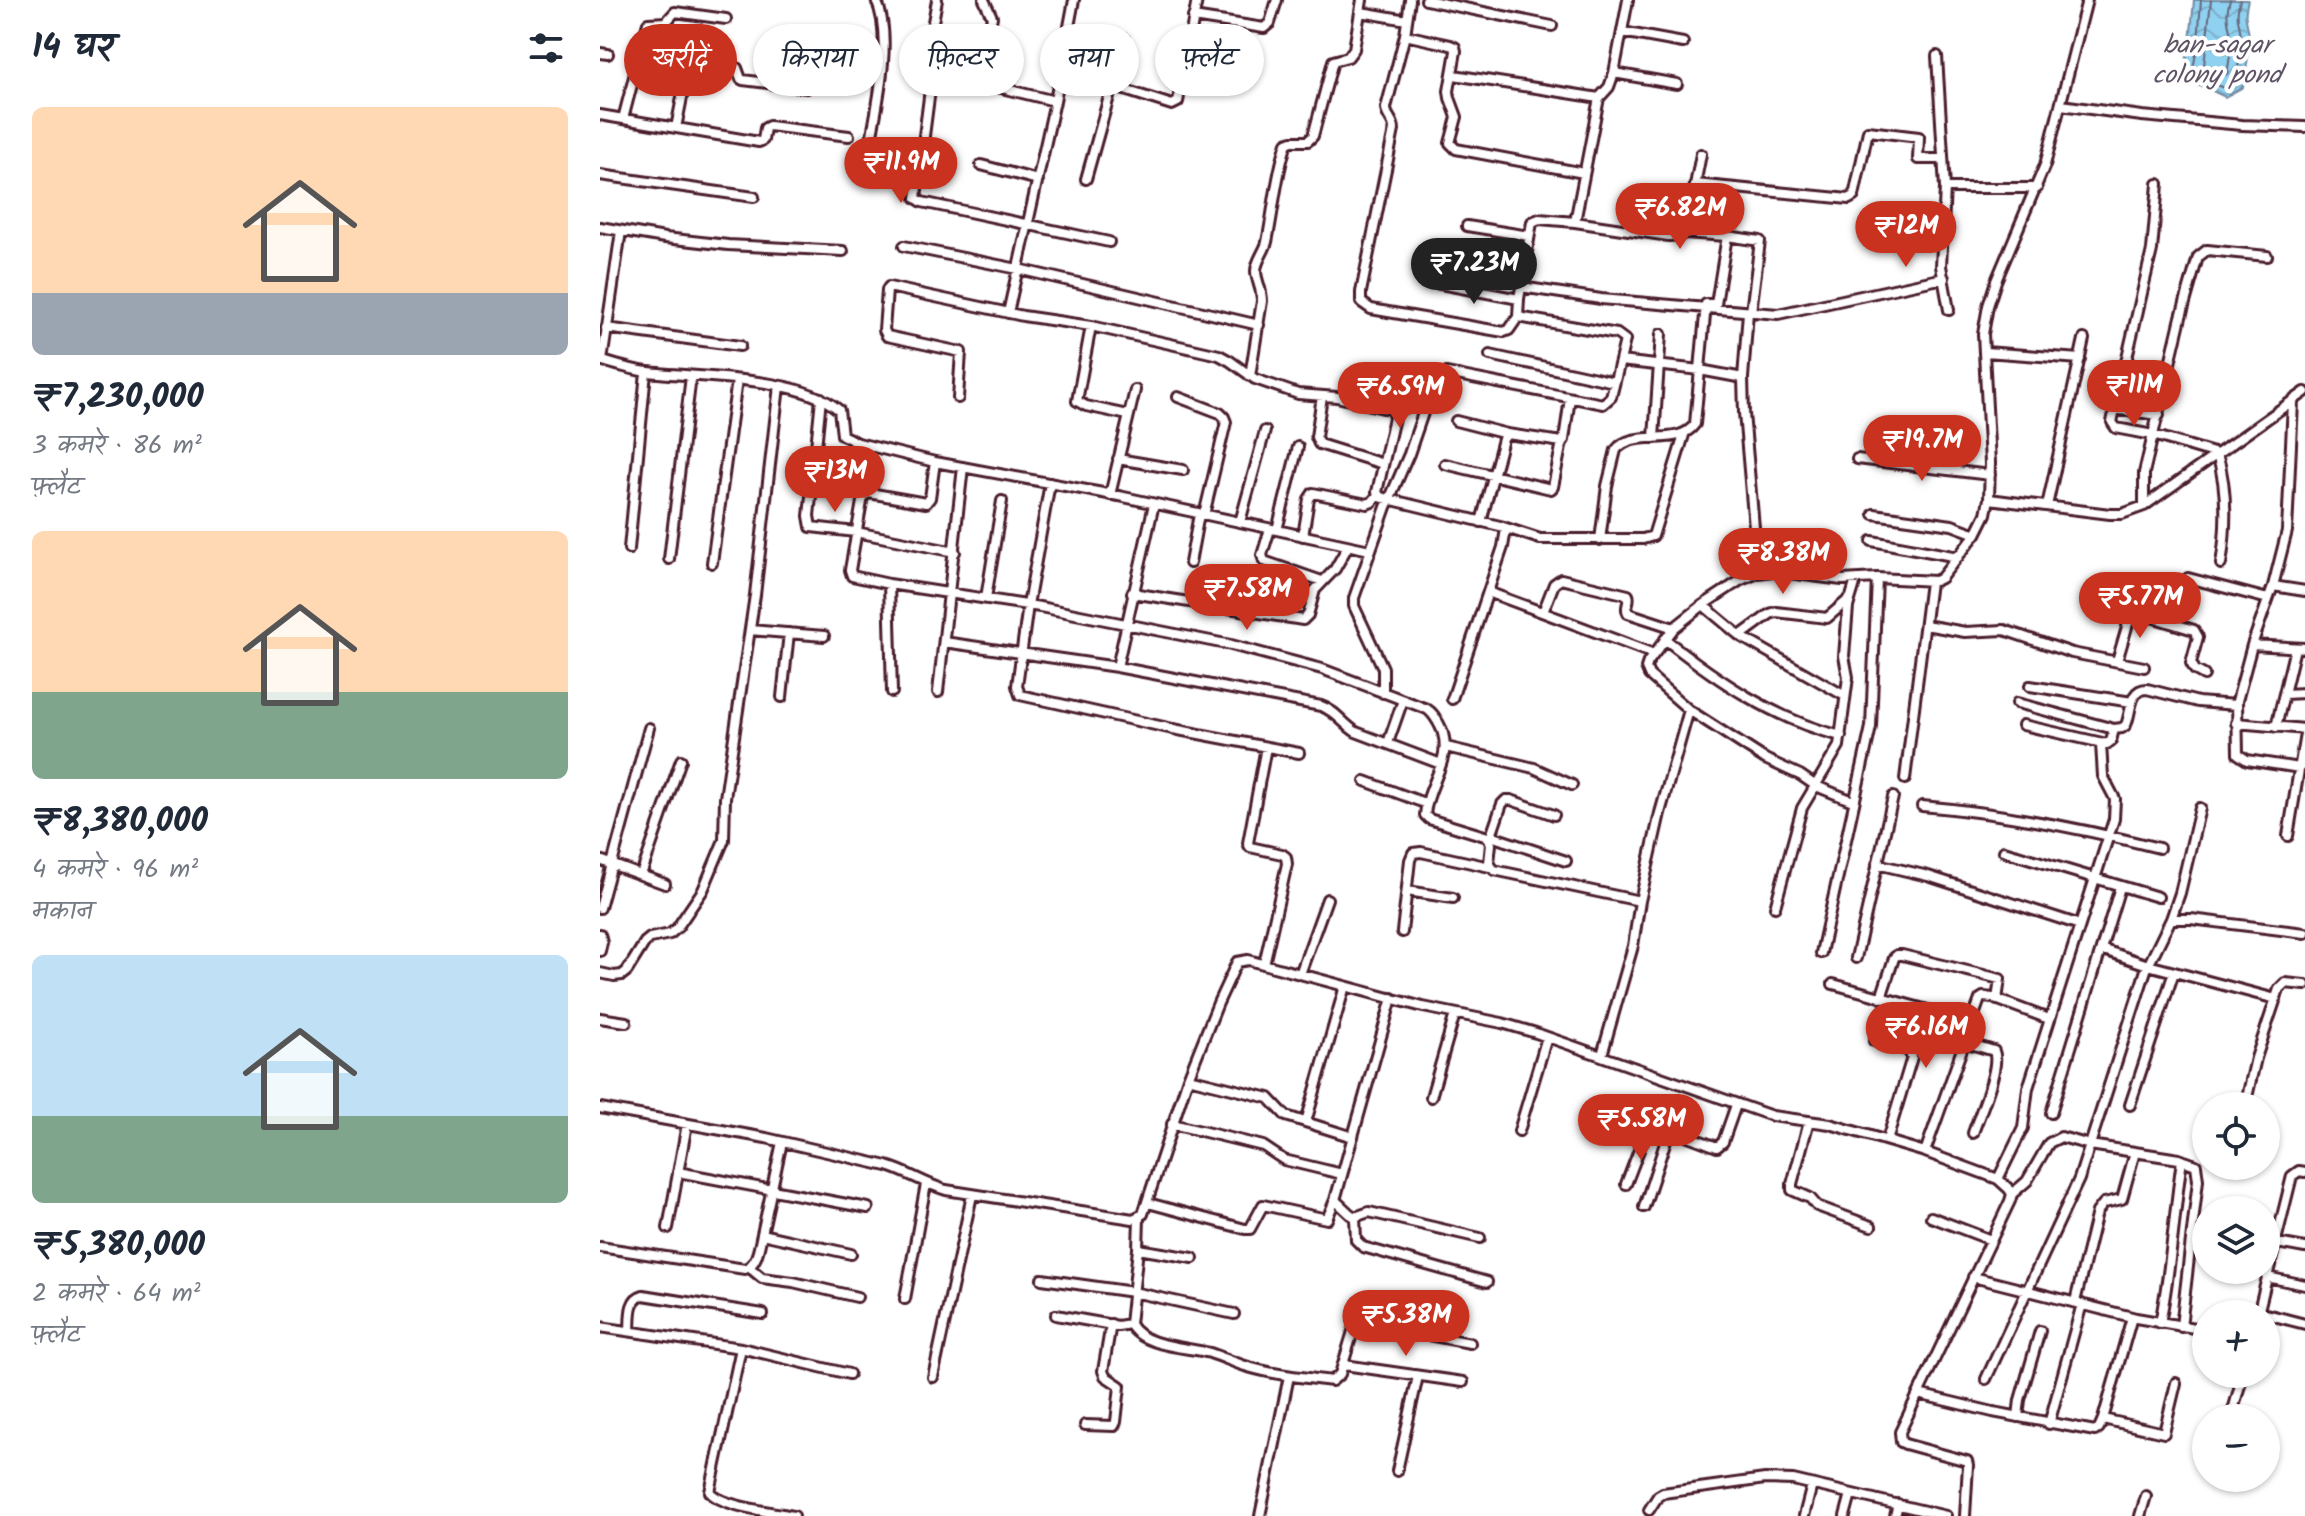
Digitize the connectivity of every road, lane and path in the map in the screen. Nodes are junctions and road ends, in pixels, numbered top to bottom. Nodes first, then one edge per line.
1 (876, 0) edge
2 (937, 0) edge
3 (984, 0) edge
4 (1074, 0) edge
5 (1197, 0) edge
6 (1277, 0) edge
7 (1362, 0) edge
8 (1410, 0) edge
9 (1426, 0) edge
10 (1628, 0) edge
11 (2087, 0) edge
12 (1361, 12) junction
13 (1193, 17) junction
14 (726, 19) dead end
15 (1407, 20) junction
16 (1070, 24) edge
17 (1552, 26) dead end
18 (1622, 32) junction
19 (1405, 35) junction
20 (1683, 43) dead end
21 (1937, 56) dead end
22 (1614, 73) junction
23 (1454, 75) junction
24 (753, 81) edge
25 (1677, 84) dead end
26 (1139, 95) edge
27 (1056, 96) edge
28 (1109, 96) edge
29 (1599, 98) junction
30 (1055, 101) junction
31 (2061, 105) junction
32 (600, 115) edge
33 (623, 119) junction
34 (2305, 127) edge
35 (676, 128) junction
36 (849, 136) dead end
37 (869, 151) dead end
38 (1701, 154) dead end
39 (1942, 159) junction
40 (981, 165) dead end
41 (1584, 173) junction
42 (600, 175) edge
43 (1086, 179) dead end
44 (1038, 180) junction
45 (1695, 184) junction
46 (2158, 184) dead end
47 (1945, 188) junction
48 (2037, 188) junction
49 (754, 197) dead end
50 (1575, 222) junction
51 (1028, 226) junction
52 (1467, 226) dead end
53 (600, 227) edge
54 (621, 231) junction
55 (1684, 233) junction
56 (1529, 236) junction
57 (1727, 236) junction
58 (1109, 242) dead end
59 (904, 246) dead end
60 (843, 251) dead end
61 (2267, 256) dead end
62 (1018, 269) junction
63 (1944, 278) junction
64 (1435, 283) dead end
65 (1521, 287) junction
66 (1519, 299) junction
67 (1705, 309) junction
68 (1949, 310) dead end
69 (1750, 312) junction
70 (1008, 313) junction
71 (1518, 317) junction
72 (1259, 325) junction
73 (1091, 326) junction
74 (606, 328) junction
75 (1661, 334) dead end
76 (2084, 339) dead end
77 (740, 346) dead end
78 (1985, 352) junction
79 (1490, 355) dead end
80 (2080, 359) junction
81 (601, 360) edge
82 (1620, 361) junction
83 (1660, 365) junction
84 (1700, 370) junction
85 (646, 372) junction
86 (691, 376) junction
87 (1250, 376) junction
88 (1743, 378) junction
89 (737, 380) junction
90 (1614, 382) junction
91 (779, 386) junction
92 (1135, 390) dead end
93 (2305, 392) edge
94 (1322, 396) junction
95 (1178, 397) dead end
96 (821, 398) junction
97 (958, 398) dead end
98 (1570, 398) junction
99 (2293, 402) junction
100 (1424, 404) junction
101 (1396, 409) junction
102 (2113, 409) junction
103 (1128, 415) junction
104 (2159, 415) junction
105 (1456, 421) dead end
106 (1265, 431) dead end
107 (1507, 434) junction
108 (1684, 435) junction
109 (2153, 435) junction
110 (1654, 438) junction
111 (1562, 442) junction
112 (1298, 447) dead end
113 (2217, 454) junction
114 (1118, 459) junction
115 (1857, 459) dead end
116 (935, 462) junction
117 (1383, 464) junction
118 (1445, 464) dead end
119 (963, 467) junction
120 (1183, 470) dead end
121 (1990, 475) junction
122 (1493, 477) junction
123 (1050, 483) junction
124 (1110, 495) junction
125 (1378, 495) junction
126 (1989, 499) junction
127 (1390, 500) junction
128 (1002, 501) dead end
129 (1154, 504) junction
130 (2047, 506) junction
131 (2144, 506) junction
132 (1201, 514) junction
133 (1874, 514) dead end
134 (1240, 522) junction
135 (1481, 522) junction
136 (1506, 529) junction
137 (1273, 530) junction
138 (856, 532) junction
139 (1976, 534) junction
140 (1303, 536) junction
141 (1600, 540) junction
142 (1872, 541) dead end
143 (1348, 546) junction
144 (629, 549) dead end
145 (1370, 550) junction
146 (955, 552) junction
147 (1958, 557) junction
148 (669, 559) dead end
149 (712, 563) dead end
150 (1190, 563) dead end
151 (2221, 564) dead end
152 (1758, 573) junction
153 (1877, 578) junction
154 (2188, 578) dead end
155 (1856, 580) junction
156 (1322, 581) junction
157 (1930, 582) junction
158 (889, 584) junction
159 (2273, 586) junction
160 (2305, 591) edge
161 (1488, 592) junction
162 (950, 593) junction
163 (1132, 593) junction
164 (986, 598) junction
165 (1849, 599) junction
166 (2268, 599) junction
167 (2102, 602) dead end
168 (1028, 605) junction
169 (1703, 605) junction
170 (2132, 610) junction
171 (1543, 612) junction
172 (1125, 623) junction
173 (1925, 625) junction
174 (1674, 628) junction
175 (750, 630) junction
176 (789, 633) junction
177 (824, 636) dead end
178 (1740, 636) junction
179 (1665, 639) junction
180 (944, 642) junction
181 (2252, 645) junction
182 (2295, 648) junction
183 (2305, 648) edge
184 (1022, 652) junction
185 (1654, 654) junction
186 (2117, 661) junction
187 (1117, 667) junction
188 (2144, 667) dead end
189 (2204, 675) dead end
190 (2030, 686) dead end
191 (892, 692) dead end
192 (938, 692) dead end
193 (1383, 693) junction
194 (2305, 693) edge
195 (2284, 694) junction
196 (1845, 696) junction
197 (782, 697) dead end
198 (1452, 699) dead end
199 (1403, 700) junction
200 (2132, 702) junction
201 (2017, 703) dead end
202 (2236, 705) junction
203 (1689, 710) junction
204 (2236, 723) junction
205 (2023, 725) dead end
206 (2276, 727) junction
207 (649, 728) dead end
208 (2114, 729) junction
209 (2305, 732) edge
210 (1841, 736) junction
211 (1388, 743) junction
212 (2101, 744) junction
213 (1266, 747) junction
214 (1446, 747) junction
215 (1299, 753) dead end
216 (681, 760) dead end
217 (1441, 764) junction
218 (2300, 768) junction
219 (1905, 779) dead end
220 (1365, 781) dead end
221 (1572, 785) dead end
222 (1816, 786) junction
223 (1893, 797) dead end
224 (1853, 801) junction
225 (1427, 804) junction
226 (1922, 806) dead end
227 (2200, 808) dead end
228 (1554, 815) dead end
229 (2109, 835) junction
230 (2288, 836) dead end
231 (1491, 837) junction
232 (2159, 848) dead end
233 (2004, 851) dead end
234 (600, 860) edge
235 (1566, 861) dead end
236 (611, 864) junction
237 (1877, 864) junction
238 (1490, 867) junction
239 (641, 875) junction
240 (2095, 879) junction
241 (665, 884) dead end
242 (2120, 887) junction
243 (1407, 891) junction
244 (2158, 897) dead end
245 (1453, 898) dead end
246 (1327, 899) dead end
247 (1640, 901) junction
248 (1775, 907) dead end
249 (600, 908) edge
250 (2171, 919) junction
251 (2080, 925) junction
252 (1402, 932) dead end
253 (2305, 933) edge
254 (600, 934) edge
255 (2101, 949) junction
256 (600, 951) edge
257 (1821, 953) dead end
258 (1856, 958) dead end
259 (1264, 964) junction
260 (2148, 965) junction
261 (2174, 972) junction
262 (600, 973) edge
263 (1300, 974) junction
264 (1833, 984) dead end
265 (2305, 985) edge
266 (1345, 986) junction
267 (1392, 998) junction
268 (1881, 998) junction
269 (2276, 999) junction
270 (1997, 1000) junction
271 (1455, 1014) junction
272 (1950, 1016) dead end
273 (600, 1018) edge
274 (2049, 1019) junction
275 (626, 1022) dead end
276 (1547, 1037) junction
277 (1874, 1041) dead end
278 (1964, 1042) junction
279 (1602, 1055) junction
280 (1188, 1078) junction
281 (2248, 1092) edge
282 (1431, 1097) dead end
283 (1736, 1105) junction
284 (2130, 1105) dead end
285 (600, 1108) edge
286 (2051, 1113) dead end
287 (1809, 1121) junction
288 (1306, 1122) junction
289 (687, 1124) junction
290 (1172, 1124) junction
291 (1670, 1128) junction
292 (1519, 1131) dead end
293 (1973, 1133) dead end
294 (1353, 1137) junction
295 (1887, 1140) junction
296 (782, 1142) junction
297 (2090, 1145) junction
298 (1925, 1152) junction
299 (2135, 1152) junction
300 (2182, 1160) junction
301 (678, 1172) junction
302 (2305, 1172) edge
303 (1342, 1174) junction
304 (1998, 1179) junction
305 (926, 1184) junction
306 (1626, 1184) dead end
307 (772, 1190) junction
308 (2012, 1194) junction
309 (972, 1195) junction
310 (1335, 1200) junction
311 (1148, 1203) junction
312 (1644, 1207) dead end
313 (868, 1208) dead end
314 (1355, 1217) junction
315 (1931, 1217) dead end
316 (1139, 1218) junction
317 (1871, 1226) dead end
318 (2280, 1226) edge
319 (668, 1228) dead end
320 (762, 1234) junction
321 (1480, 1238) dead end
322 (1991, 1240) junction
323 (2280, 1243) edge
324 (600, 1247) edge
325 (2305, 1248) edge
326 (1138, 1249) junction
327 (851, 1254) dead end
328 (1193, 1258) dead end
329 (750, 1268) junction
330 (1973, 1277) junction
331 (1042, 1279) dead end
332 (2280, 1280) edge
333 (1487, 1282) dead end
334 (2305, 1285) edge
335 (2026, 1290) junction
336 (1133, 1292) junction
337 (857, 1297) dead end
338 (905, 1299) dead end
339 (2079, 1303) junction
340 (763, 1314) dead end
341 (1234, 1314) dead end
342 (1056, 1315) dead end
343 (2132, 1317) junction
344 (2280, 1318) edge
345 (2160, 1323) junction
346 (1111, 1324) junction
347 (1130, 1324) junction
348 (2305, 1324) edge
349 (600, 1327) edge
350 (2181, 1327) junction
351 (2192, 1328) edge
352 (630, 1331) junction
353 (2040, 1331) dead end
354 (1470, 1343) dead end
355 (741, 1348) junction
356 (1344, 1365) junction
357 (849, 1374) dead end
358 (1289, 1376) junction
359 (1418, 1376) junction
360 (933, 1377) dead end
361 (1986, 1379) dead end
362 (1463, 1382) dead end
363 (2176, 1383) dead end
364 (1918, 1394) junction
365 (2018, 1417) junction
366 (2103, 1419) junction
367 (2049, 1424) junction
368 (1085, 1425) dead end
369 (1397, 1471) dead end
370 (1812, 1485) junction
371 (1851, 1494) junction
372 (2146, 1496) dead end
373 (1898, 1504) junction
374 (1649, 1510) dead end
375 (794, 1516) edge
376 (1260, 1516) edge
377 (1804, 1516) edge
378 (1845, 1516) edge
379 (1895, 1516) edge
380 (1946, 1516) edge
381 (1965, 1516) edge
382 (2140, 1516) edge

1 - 37 street
2 - 51 street
3 - 30 street
4 - 16 street
5 - 13 street
6 - 13 street
7 - 12 street
8 - 15 street
9 - 17 street
10 - 18 street
11 - 31 street
12 - 15 street
12 - 72 street
13 - 26 street
14 - 33 street
15 - 19 street
18 - 20 street
18 - 22 street
19 - 23 street
19 - 71 street
21 - 39 street
22 - 25 street
22 - 29 street
23 - 29 street
23 - 41 street
24 - 35 street
27 - 30 street
28 - 43 street
29 - 41 street
30 - 44 street
31 - 34 street
31 - 48 street
32 - 33 street
33 - 35 street
35 - 36 street
38 - 45 street
39 - 45 street
39 - 47 street
40 - 44 street
41 - 50 street
42 - 49 street
44 - 51 street
45 - 55 street
46 - 102 street
47 - 48 street
47 - 63 street
48 - 78 street
50 - 55 street
50 - 56 street
51 - 58 street
51 - 62 street
52 - 56 street
53 - 54 street
54 - 60 street
54 - 74 street
55 - 57 street
56 - 65 street
57 - 67 street
57 - 69 street
59 - 62 street
61 - 104 street
62 - 70 street
62 - 72 street
63 - 68 street
63 - 69 street
64 - 66 street
65 - 66 street
65 - 67 street
66 - 71 street
67 - 69 street
67 - 84 street
69 - 88 street
70 - 73 street
70 - 97 street
71 - 82 street
72 - 87 street
73 - 87 street
73 - 103 street
74 - 77 street
74 - 81 street
75 - 83 street
76 - 80 street
78 - 80 street
78 - 121 street
79 - 90 street
80 - 130 street
81 - 85 street
82 - 83 street
82 - 90 street
83 - 84 street
83 - 110 street
84 - 88 street
84 - 108 street
85 - 86 street
85 - 144 street
86 - 89 street
86 - 148 street
87 - 94 street
88 - 152 street
89 - 91 street
89 - 149 street
90 - 98 street
91 - 96 street
91 - 175 street
92 - 103 street
93 - 99 street
94 - 101 street
94 - 117 street
95 - 132 street
96 - 116 street
96 - 138 street
98 - 100 street
98 - 111 street
99 - 113 street
99 - 159 street
100 - 101 street
100 - 127 street
101 - 117 street
102 - 104 street
102 - 109 street
103 - 114 street
104 - 109 street
105 - 107 street
106 - 134 street
107 - 111 street
107 - 122 street
108 - 110 street
108 - 141 street
109 - 113 street
109 - 131 street
110 - 141 street
111 - 122 street
112 - 137 street
113 - 131 street
113 - 151 street
114 - 120 street
114 - 124 street
115 - 121 street
116 - 119 street
116 - 138 street
117 - 125 street
118 - 122 street
119 - 123 street
119 - 146 street
121 - 126 street
122 - 135 street
123 - 124 street
123 - 168 street
124 - 129 street
125 - 127 street
125 - 140 street
126 - 130 street
126 - 139 street
127 - 135 street
127 - 145 street
128 - 164 street
129 - 132 street
129 - 163 street
130 - 131 street
132 - 134 street
132 - 150 street
133 - 139 street
134 - 137 street
135 - 136 street
136 - 141 street
136 - 161 street
137 - 140 street
137 - 156 street
138 - 146 street
138 - 158 street
139 - 147 street
140 - 143 street
142 - 147 street
143 - 145 street
143 - 156 street
145 - 193 street
146 - 162 street
147 - 157 street
152 - 155 street
152 - 169 street
153 - 155 street
153 - 157 street
153 - 224 street
154 - 166 street
155 - 165 street
156 - 163 street
157 - 173 street
158 - 162 street
158 - 191 street
159 - 160 street
159 - 166 street
161 - 171 street
161 - 198 street
162 - 164 street
162 - 180 street
163 - 172 street
164 - 168 street
165 - 178 street
165 - 196 street
166 - 181 street
167 - 170 street
168 - 172 street
168 - 184 street
169 - 174 street
169 - 178 street
170 - 186 street
170 - 189 street
171 - 174 street
171 - 185 street
172 - 187 street
172 - 193 street
173 - 186 street
173 - 219 street
174 - 179 street
175 - 176 street
175 - 262 street
176 - 177 street
176 - 197 street
178 - 196 street
179 - 185 street
179 - 210 street
180 - 184 street
180 - 192 street
181 - 182 street
181 - 202 street
182 - 183 street
182 - 195 street
184 - 187 street
184 - 213 street
185 - 203 street
186 - 188 street
187 - 211 street
190 - 200 street
193 - 199 street
194 - 195 street
195 - 206 street
196 - 210 street
199 - 211 street
199 - 214 street
200 - 202 street
200 - 208 street
201 - 208 street
202 - 204 street
203 - 222 street
203 - 247 street
204 - 206 street
204 - 218 street
205 - 212 street
206 - 209 street
207 - 236 street
208 - 212 street
209 - 218 street
210 - 222 street
211 - 217 street
212 - 229 street
213 - 215 street
213 - 259 street
214 - 217 street
214 - 221 street
216 - 239 street
217 - 225 street
218 - 230 street
220 - 225 street
222 - 224 street
222 - 248 street
223 - 237 street
224 - 257 street
225 - 231 street
226 - 229 street
227 - 250 street
228 - 231 street
229 - 232 street
229 - 240 street
231 - 235 street
231 - 238 street
233 - 240 street
234 - 236 street
236 - 239 street
236 - 249 street
237 - 251 street
237 - 258 street
238 - 243 street
238 - 247 street
239 - 241 street
240 - 242 street
240 - 251 street
242 - 244 street
242 - 255 street
243 - 245 street
243 - 252 street
246 - 263 street
247 - 279 street
250 - 253 street
250 - 260 street
251 - 274 street
254 - 256 street
255 - 260 street
255 - 286 street
259 - 263 street
259 - 280 street
260 - 261 street
260 - 297 street
261 - 269 street
261 - 284 street
263 - 266 street
264 - 268 street
265 - 269 street
266 - 267 street
266 - 288 street
267 - 271 street
267 - 294 street
268 - 270 street
268 - 272 street
269 - 281 street
270 - 274 street
270 - 278 street
271 - 276 street
271 - 282 street
273 - 275 street
274 - 304 street
276 - 279 street
276 - 292 street
277 - 295 street
278 - 293 street
278 - 298 street
279 - 283 street
280 - 288 street
280 - 290 street
283 - 287 street
283 - 291 street
285 - 289 street
287 - 295 street
287 - 317 street
288 - 294 street
289 - 296 street
289 - 301 street
290 - 303 street
290 - 311 street
291 - 306 street
291 - 312 street
294 - 303 street
295 - 298 street
296 - 305 street
296 - 307 street
297 - 299 street
297 - 308 street
297 - 335 street
298 - 304 street
299 - 300 street
299 - 339 street
300 - 345 street
300 - 350 street
301 - 307 street
301 - 319 street
302 - 318 street
303 - 310 street
304 - 308 street
305 - 309 street
305 - 338 street
307 - 313 street
307 - 320 street
308 - 322 street
309 - 316 street
309 - 360 street
310 - 311 street
310 - 314 street
311 - 316 street
314 - 321 street
314 - 333 street
315 - 322 street
316 - 326 street
320 - 327 street
320 - 329 street
322 - 330 street
323 - 325 street
324 - 329 street
326 - 328 street
326 - 336 street
329 - 337 street
330 - 335 street
330 - 364 street
331 - 336 street
332 - 334 street
335 - 339 street
335 - 361 street
336 - 341 street
336 - 347 street
339 - 343 street
339 - 367 street
340 - 352 street
342 - 346 street
343 - 345 street
343 - 366 street
344 - 348 street
345 - 350 street
346 - 347 street
346 - 368 street
347 - 358 street
349 - 352 street
350 - 351 street
352 - 355 street
353 - 365 street
354 - 356 street
355 - 357 street
355 - 375 street
356 - 358 street
356 - 359 street
358 - 376 street
359 - 362 street
359 - 369 street
363 - 366 street
364 - 365 street
364 - 381 street
365 - 367 street
366 - 367 street
370 - 371 street
370 - 374 street
370 - 377 street
371 - 373 street
371 - 378 street
372 - 382 street
373 - 379 street
373 - 380 street

